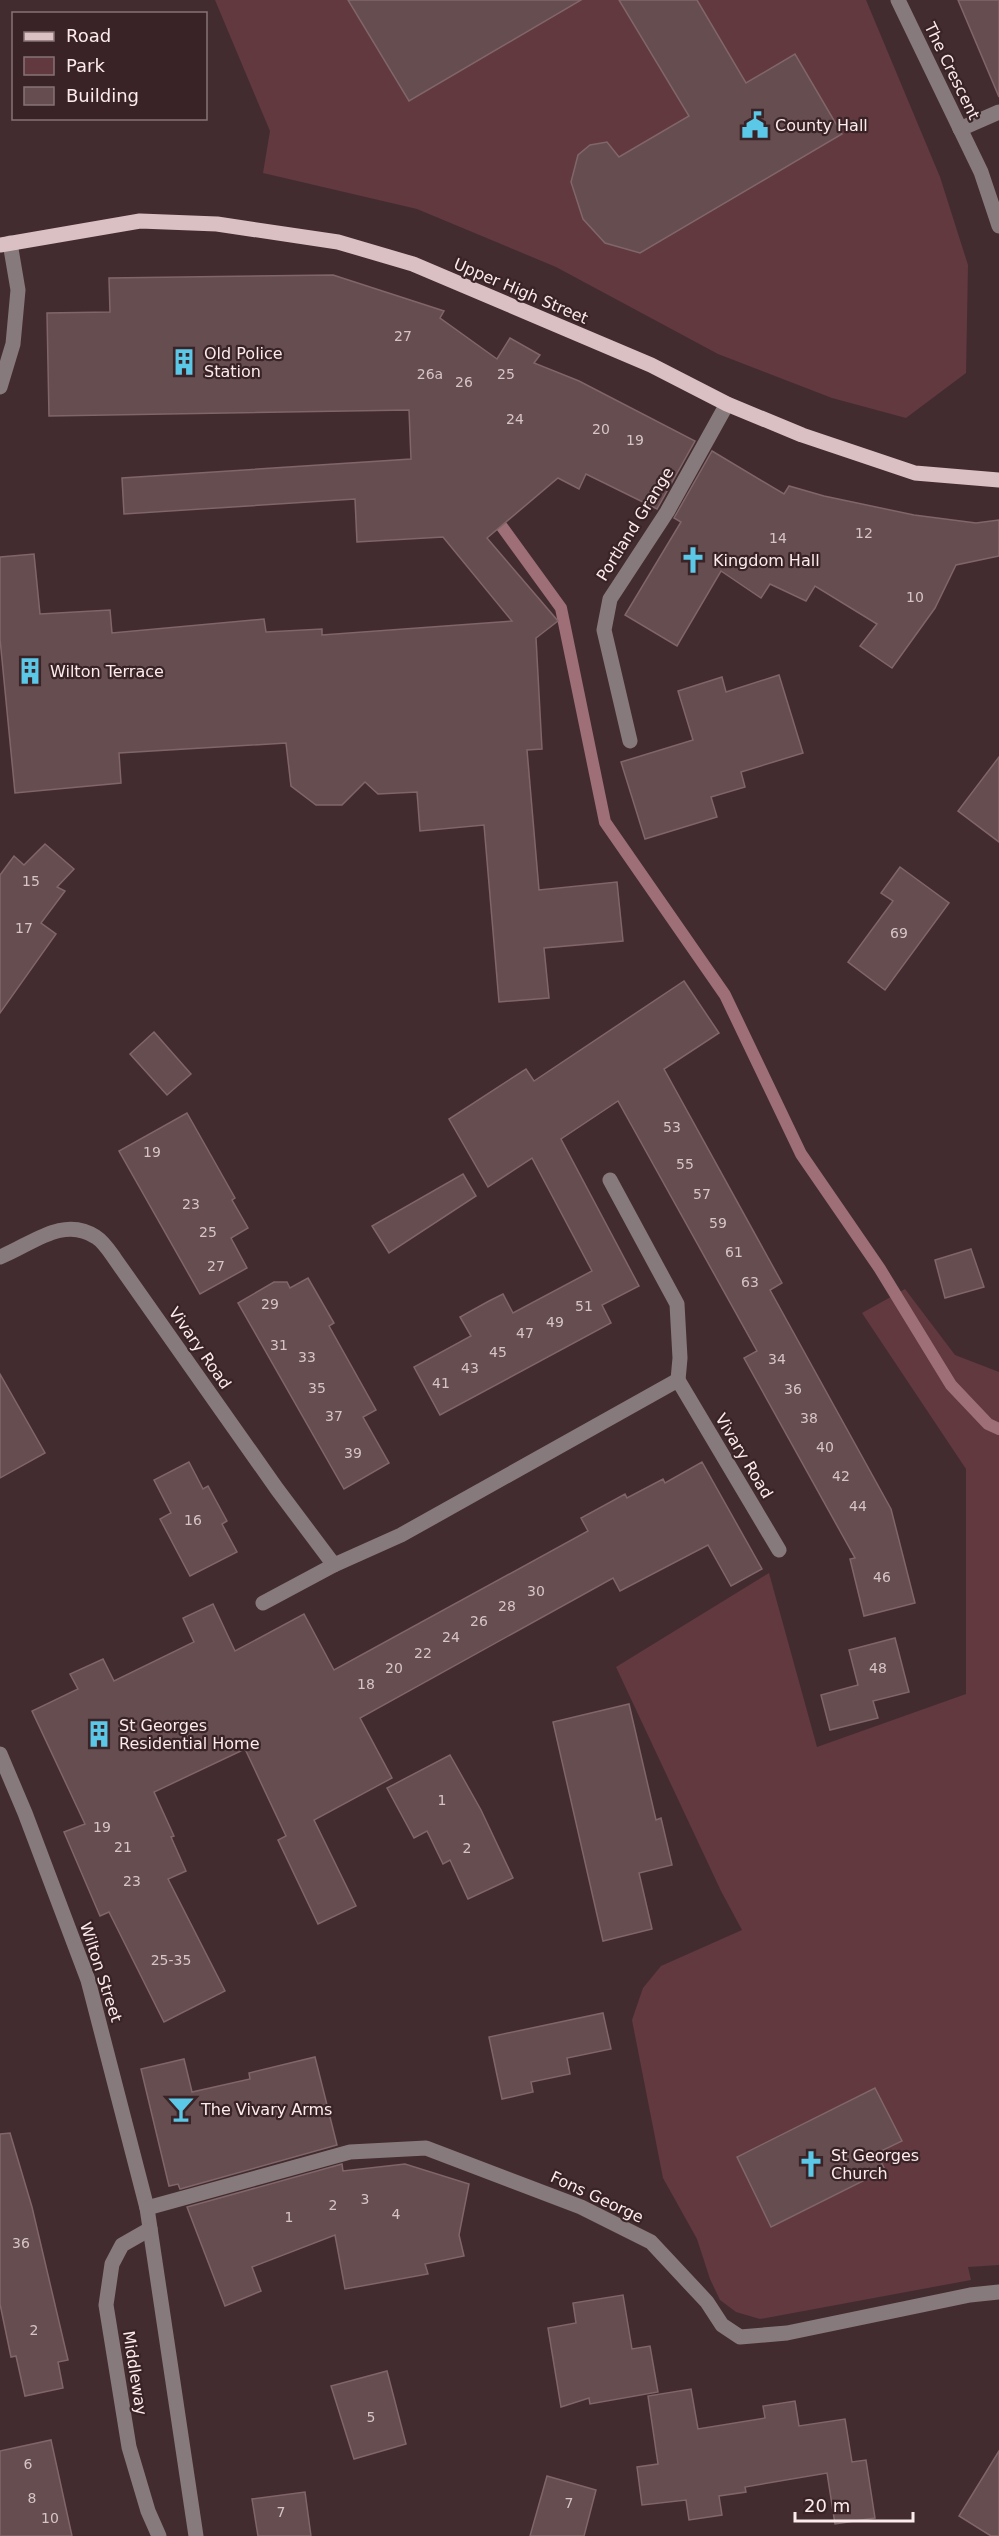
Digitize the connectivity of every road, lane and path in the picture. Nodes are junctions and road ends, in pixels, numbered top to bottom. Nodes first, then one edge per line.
1 (898, 0) edge
2 (999, 112) edge
3 (960, 129) junction
4 (999, 226) edge
5 (5, 244) edge
6 (0, 387) edge
7 (727, 404) junction
8 (999, 480) edge
9 (630, 741) dead end
10 (610, 1180) dead end
11 (0, 1257) edge
12 (678, 1380) junction
13 (779, 1550) dead end
14 (334, 1565) junction
15 (263, 1603) dead end
16 (0, 1754) edge
17 (147, 2208) junction
18 (150, 2229) junction
19 (999, 2292) edge
20 (159, 2536) edge
21 (196, 2536) edge

1 - 3 street, The Crescent
2 - 3 street
3 - 4 street, The Crescent
5 - 6 street
5 - 7 main road, Upper High Street
7 - 8 main road, Upper High Street
7 - 9 street, Portland Grange
10 - 12 street
11 - 14 street, Vivary Road
12 - 13 street, Vivary Road
12 - 14 street
14 - 15 street
16 - 17 street, Wilton Street
17 - 18 street
17 - 19 street, Fons George
18 - 20 street, Middleway
18 - 21 street

